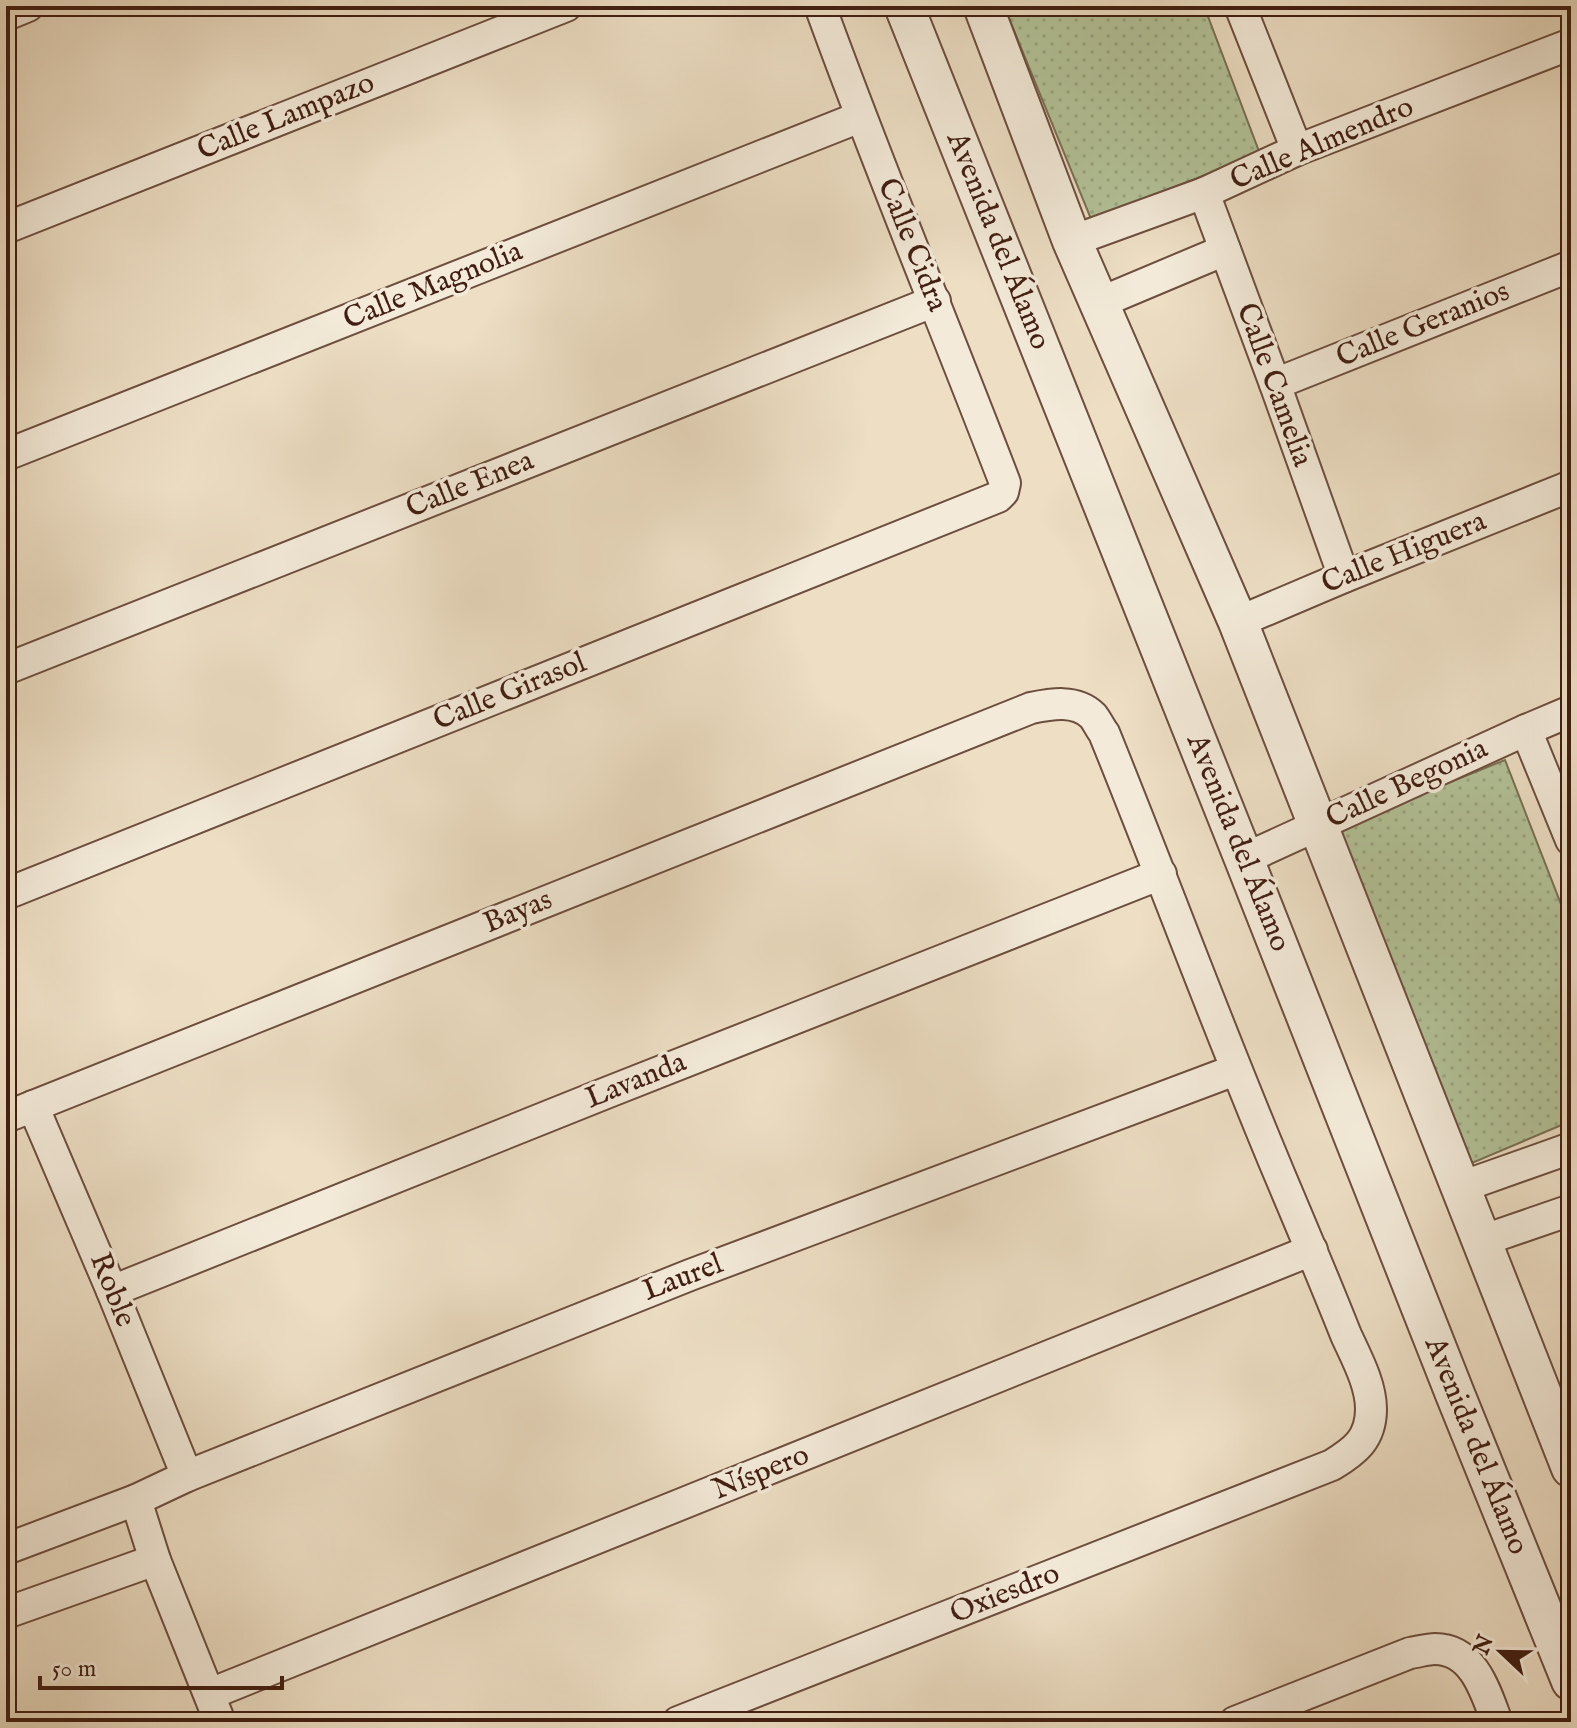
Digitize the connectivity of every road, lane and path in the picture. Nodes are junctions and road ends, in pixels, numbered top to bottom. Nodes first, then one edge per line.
1 (28, 6) edge
2 (566, 6) edge
3 (820, 6) edge
4 (904, 6) edge
5 (983, 6) edge
6 (1240, 6) edge
7 (6, 15) edge
8 (1571, 44) edge
9 (860, 117) junction
10 (1297, 150) junction
11 (1204, 193) junction
12 (6, 228) edge
13 (1072, 241) junction
14 (1225, 250) junction
15 (1571, 266) edge
16 (935, 301) junction
17 (1099, 303) junction
18 (1275, 384) junction
19 (6, 455) edge
20 (1005, 483) joint
21 (1571, 486) edge
22 (1344, 577) junction
23 (1238, 622) junction
24 (6, 669) edge
25 (1571, 711) edge
26 (1526, 730) junction
27 (1319, 824) junction
28 (1571, 840) edge
29 (1244, 859) junction
30 (1161, 874) junction
31 (6, 894) edge
32 (1235, 1070) junction
33 (20, 1112) edge
34 (1571, 1148) edge
35 (1461, 1187) junction
36 (1571, 1210) edge
37 (1481, 1241) junction
38 (1312, 1250) junction
39 (112, 1291) junction
40 (1571, 1468) edge
41 (187, 1476) junction
42 (136, 1500) junction
43 (6, 1549) edge
44 (155, 1560) junction
45 (6, 1613) edge
46 (1571, 1681) edge
47 (215, 1708) edge
48 (678, 1722) edge
49 (1235, 1722) edge
50 (1497, 1722) edge

1 - 7 street
2 - 12 street, Calle Lampazo
3 - 9 street, Calle Cidra
4 - 29 street, Avenida del Álamo
5 - 13 street
6 - 10 street
8 - 10 street, Calle Almendro
9 - 16 street, Calle Cidra
9 - 19 street, Calle Magnolia
10 - 11 street, Calle Almendro
11 - 13 street, Calle Almendro
11 - 14 street, Calle Camelia
13 - 17 street
14 - 17 street
14 - 18 street, Calle Camelia
15 - 18 street, Calle Geranios
16 - 20 street, Calle Cidra
16 - 24 street, Calle Enea
17 - 23 street
18 - 22 street, Calle Camelia
20 - 31 street, Calle Girasol
21 - 22 street, Calle Higuera
22 - 23 street, Calle Higuera
23 - 27 street
25 - 26 street, Calle Begonia
26 - 27 street, Calle Begonia
26 - 28 street
27 - 29 street, Calle Begonia
27 - 35 street
29 - 46 street, Avenida del Álamo
30 - 32 street, Bayas
30 - 33 street, Bayas
30 - 39 street, Lavanda
32 - 38 street, Oxiesdro
32 - 41 street, Laurel
33 - 39 street, Roble
34 - 35 street
35 - 37 street
36 - 37 street
37 - 40 street
38 - 47 street, Níspero
38 - 48 street, Oxiesdro
39 - 41 street, Roble
41 - 42 street, Laurel
42 - 43 street, Laurel
42 - 44 street
44 - 45 street
44 - 47 street
49 - 50 street

